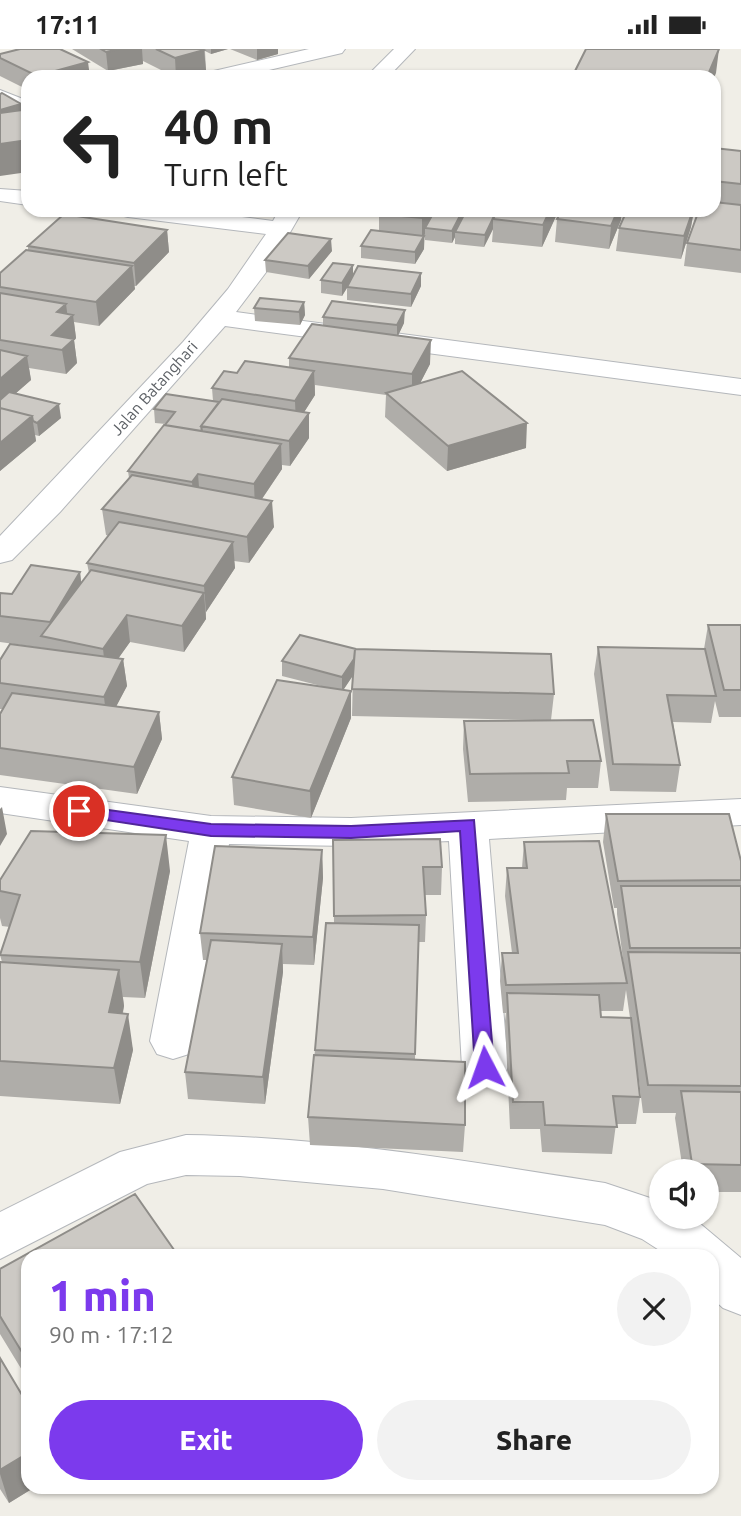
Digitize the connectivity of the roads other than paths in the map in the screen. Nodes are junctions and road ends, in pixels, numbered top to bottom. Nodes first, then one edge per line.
1 (335, 49) edge
2 (405, 49) edge
3 (305, 52) edge
4 (195, 60) edge
5 (210, 70) edge
6 (240, 70) edge
7 (383, 70) edge
8 (0, 96) edge
9 (21, 115) edge
10 (4, 195) dead end
11 (21, 197) edge
12 (252, 217) edge
13 (287, 219) edge
14 (216, 317) junction
15 (741, 387) edge
16 (0, 553) edge
17 (0, 800) edge
18 (741, 812) edge
19 (468, 824) junction
20 (211, 830) junction
21 (173, 1041) dead end
22 (485, 1067) dead end
23 (0, 1237) edge
24 (696, 1249) edge
25 (719, 1270) edge
26 (741, 1292) edge

1 - 3 street
2 - 7 street
3 - 6 street
4 - 5 street
8 - 9 street
10 - 11 street
12 - 13 street
13 - 14 street, Jalan Batanghari
14 - 15 street
14 - 16 street, Jalan Batanghari
17 - 20 street
18 - 19 street
19 - 20 street
19 - 22 street
20 - 21 street
23 - 24 street
25 - 26 street

